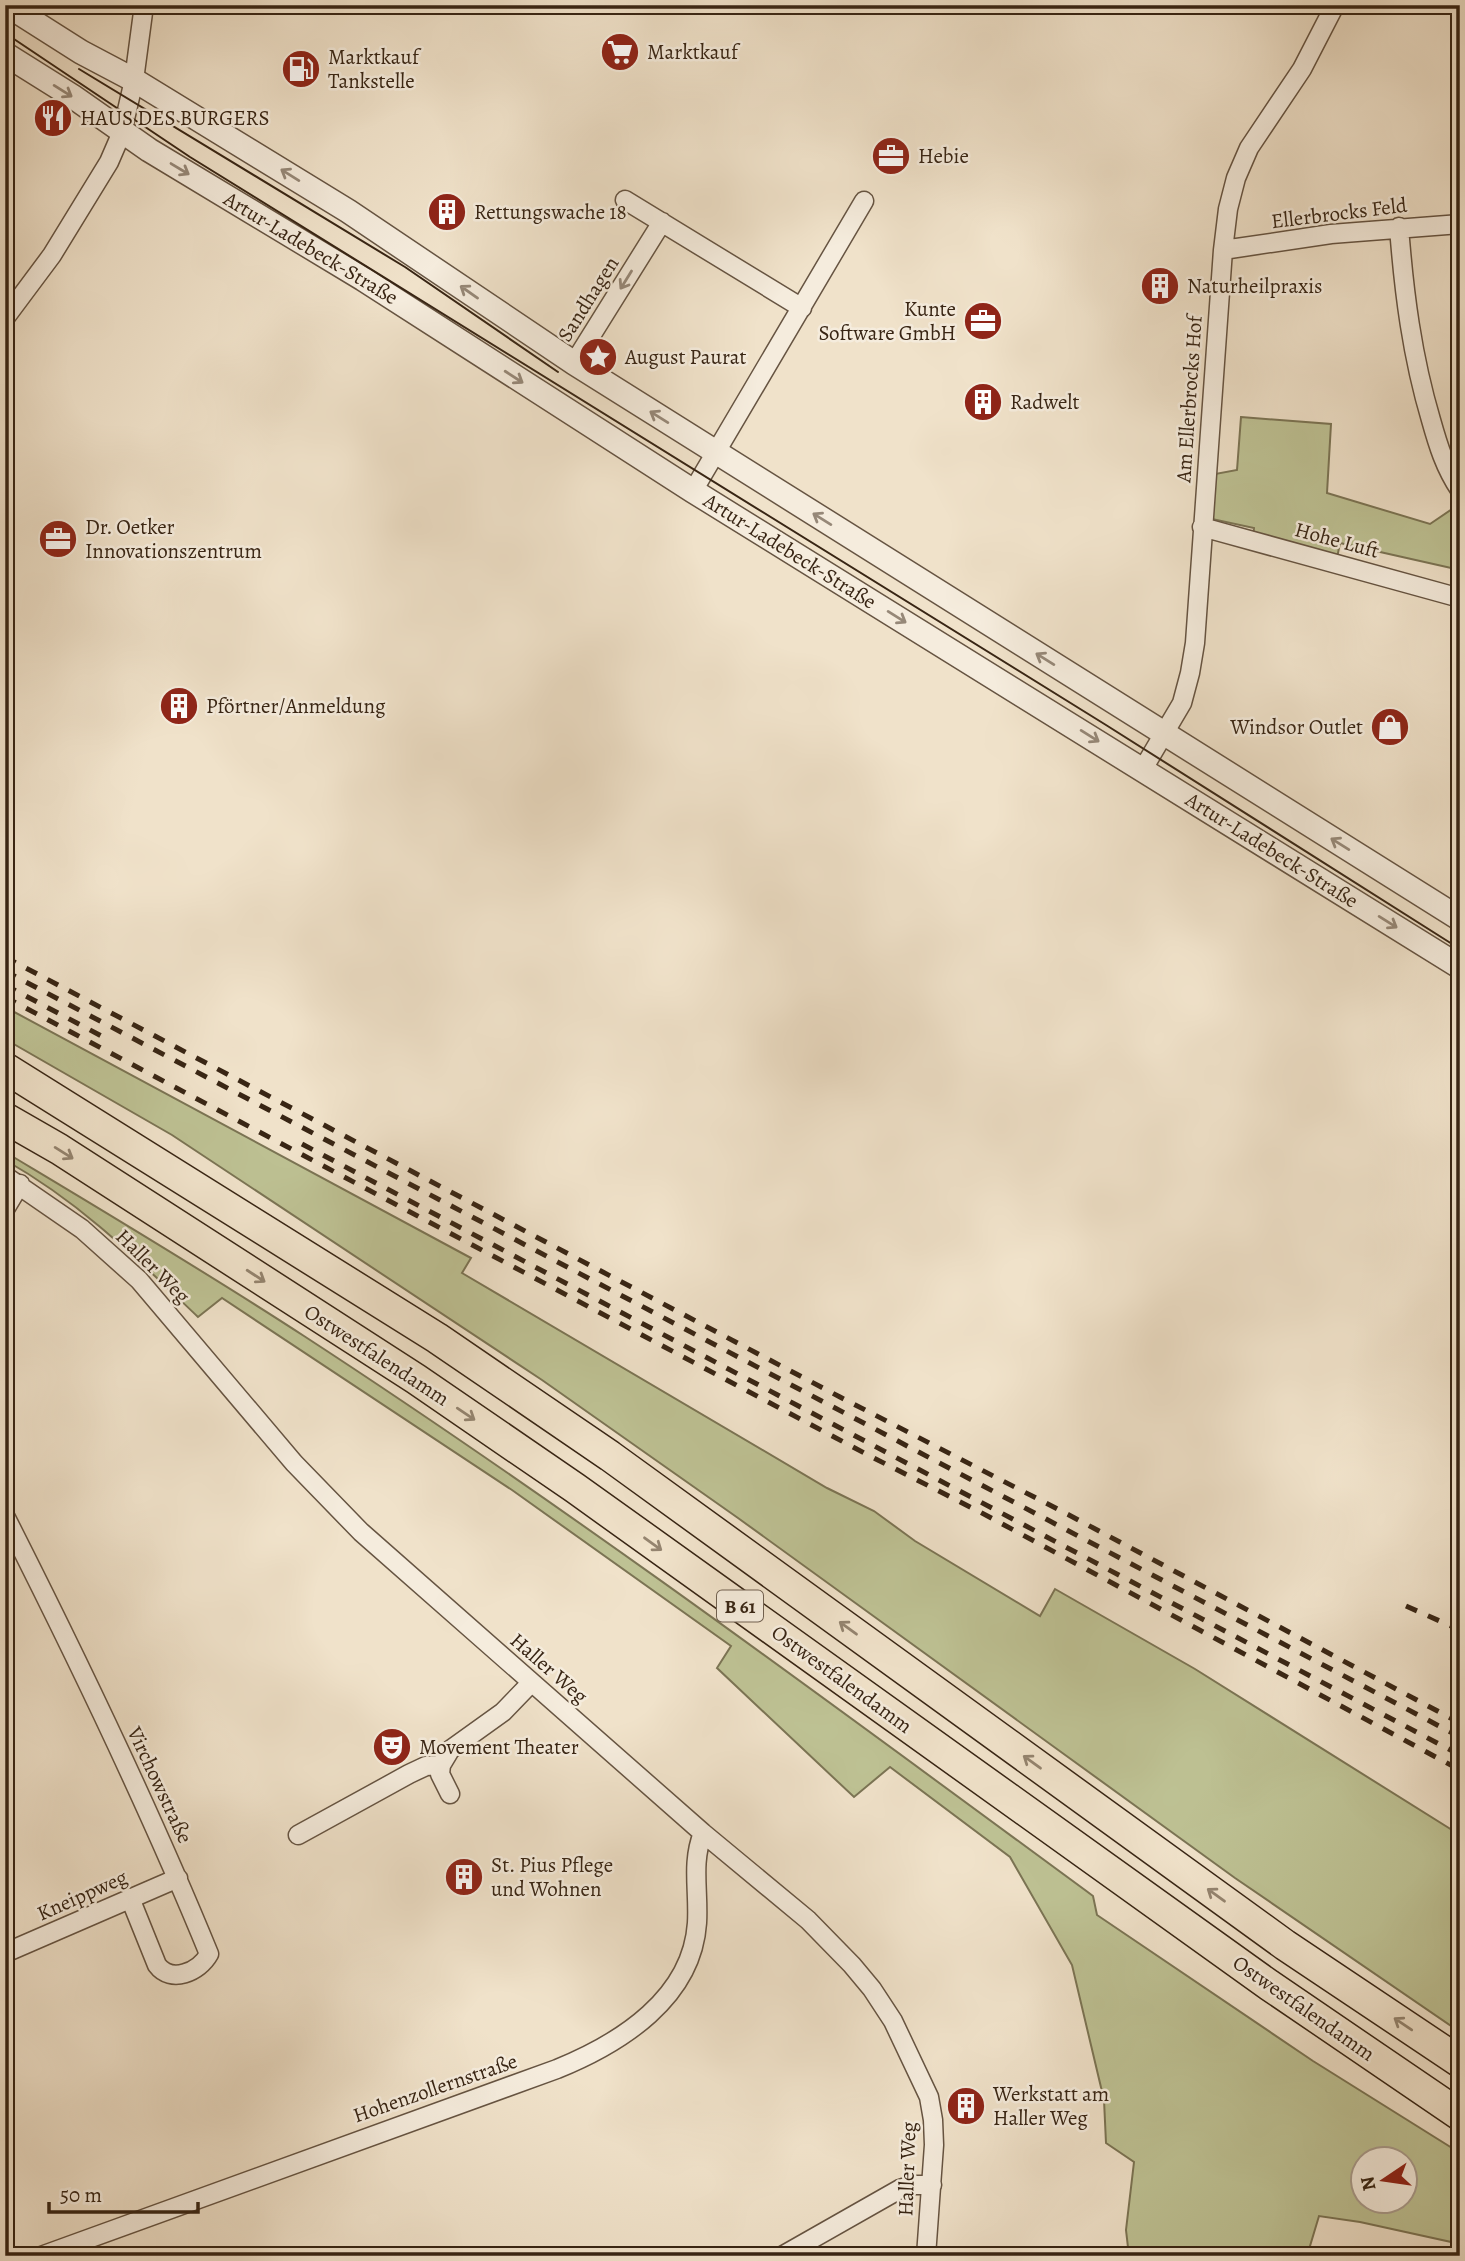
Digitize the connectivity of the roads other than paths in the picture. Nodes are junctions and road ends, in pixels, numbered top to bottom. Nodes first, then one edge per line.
1 (7, 5) edge
2 (144, 5) edge
3 (1335, 5) edge
4 (5, 54) edge
5 (134, 80) junction
6 (122, 132) junction
7 (625, 200) dead end
8 (864, 201) dead end
9 (662, 222) junction
10 (1460, 225) edge
11 (1399, 227) junction
12 (1223, 250) junction
13 (802, 308) junction
14 (5, 318) edge
15 (575, 363) junction
16 (717, 453) junction
17 (1460, 489) edge
18 (693, 491) junction
19 (1202, 527) junction
20 (1460, 598) edge
21 (1165, 734) junction
22 (1143, 769) junction
23 (1460, 919) edge
24 (1460, 967) edge
25 (5, 1068) edge
26 (5, 1118) edge
27 (13, 1180) edge
28 (5, 1209) edge
29 (5, 1516) edge
30 (531, 1683) junction
31 (441, 1765) junction
32 (450, 1794) dead end
33 (703, 1833) junction
34 (298, 1835) dead end
35 (178, 1878) junction
36 (130, 1898) junction
37 (5, 1954) edge
38 (1460, 2062) edge
39 (1460, 2115) edge
40 (932, 2185) junction
41 (41, 2256) edge
42 (782, 2256) edge
43 (926, 2256) edge

1 - 5 street, Artur-Ladebeck-Straße
2 - 5 street
3 - 12 street, Am Ellerbrocks Hof
4 -> 6 street, Artur-Ladebeck-Straße
5 - 6 street
15 -> 5 street, Artur-Ladebeck-Straße
6 - 14 street
6 -> 18 street, Artur-Ladebeck-Straße
7 - 9 street
8 - 13 street
9 - 13 street
9 -> 15 street, Sandhagen
10 - 11 street, Ellerbrocks Feld
11 - 12 street, Ellerbrocks Feld
11 - 17 street
12 - 19 street, Am Ellerbrocks Hof
13 - 16 street
16 -> 15 street, Artur-Ladebeck-Straße
16 - 18 street
21 -> 16 street, Artur-Ladebeck-Straße
18 -> 22 street, Artur-Ladebeck-Straße
19 - 20 street, Hohe Luft
19 - 21 street, Am Ellerbrocks Hof
21 - 22 street, Am Ellerbrocks Hof
23 -> 21 street, Artur-Ladebeck-Straße
22 -> 24 street, Artur-Ladebeck-Straße
38 -> 25 highway, Ostwestfalendamm / B 61
26 -> 39 highway, Ostwestfalendamm / B 61
27 - 28 street
27 - 30 street, Haller Weg
29 - 35 street, Virchowstraße
30 - 31 street
30 - 33 street, Haller Weg
31 - 32 street
31 - 34 street
33 - 40 street, Haller Weg
33 - 41 street, Hohenzollernstraße
35 - 36 street, Kneippweg
35 - 36 street, Virchowstraße
36 - 37 street, Kneippweg
40 - 42 street
40 - 43 street, Haller Weg

